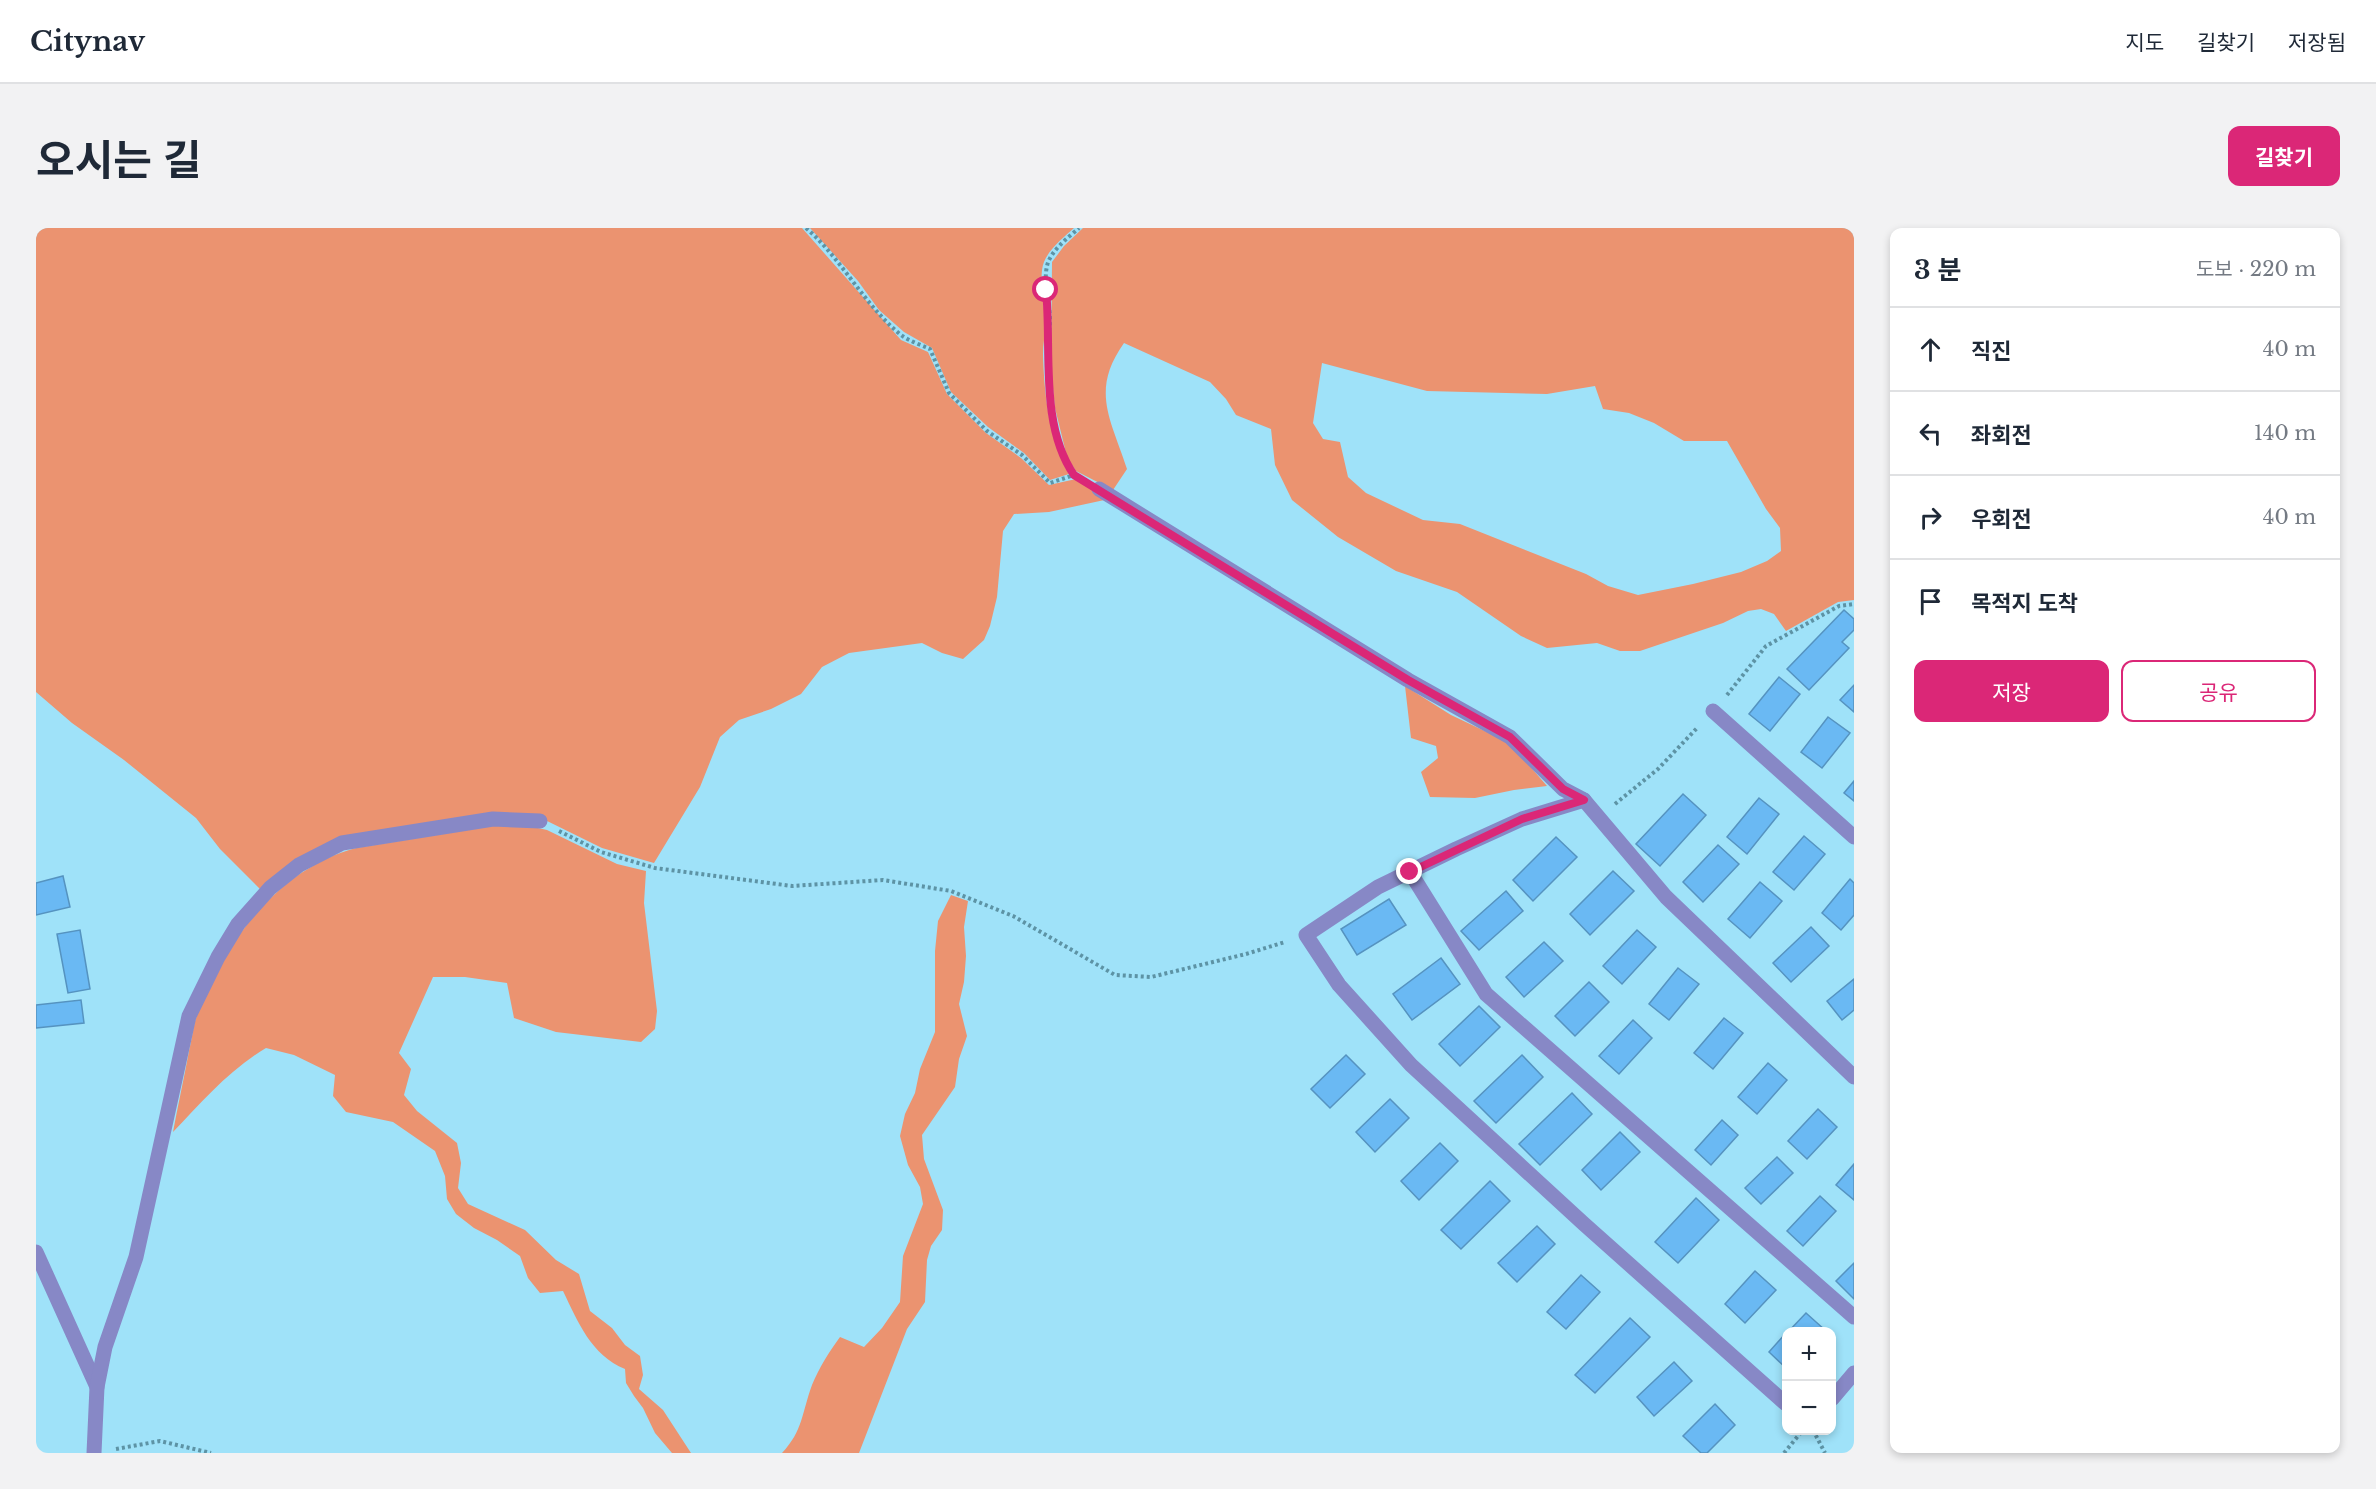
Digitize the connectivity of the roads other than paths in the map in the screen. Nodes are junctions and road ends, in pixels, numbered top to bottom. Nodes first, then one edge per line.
1 (1099, 489) road end
2 (1713, 711) dead end
3 (1584, 800) junction
4 (540, 821) road end
5 (1854, 837) edge
6 (1410, 872) junction
7 (1854, 1077) edge
8 (36, 1252) edge
9 (1854, 1317) edge
10 (1854, 1373) edge
11 (97, 1387) junction
12 (1836, 1393) edge
13 (1782, 1400) edge
14 (100, 1452) edge

1 - 3 street
2 - 5 street
3 - 6 street
3 - 7 street
4 - 11 street
6 - 9 street
6 - 13 street
8 - 11 street
10 - 12 street
11 - 14 street

